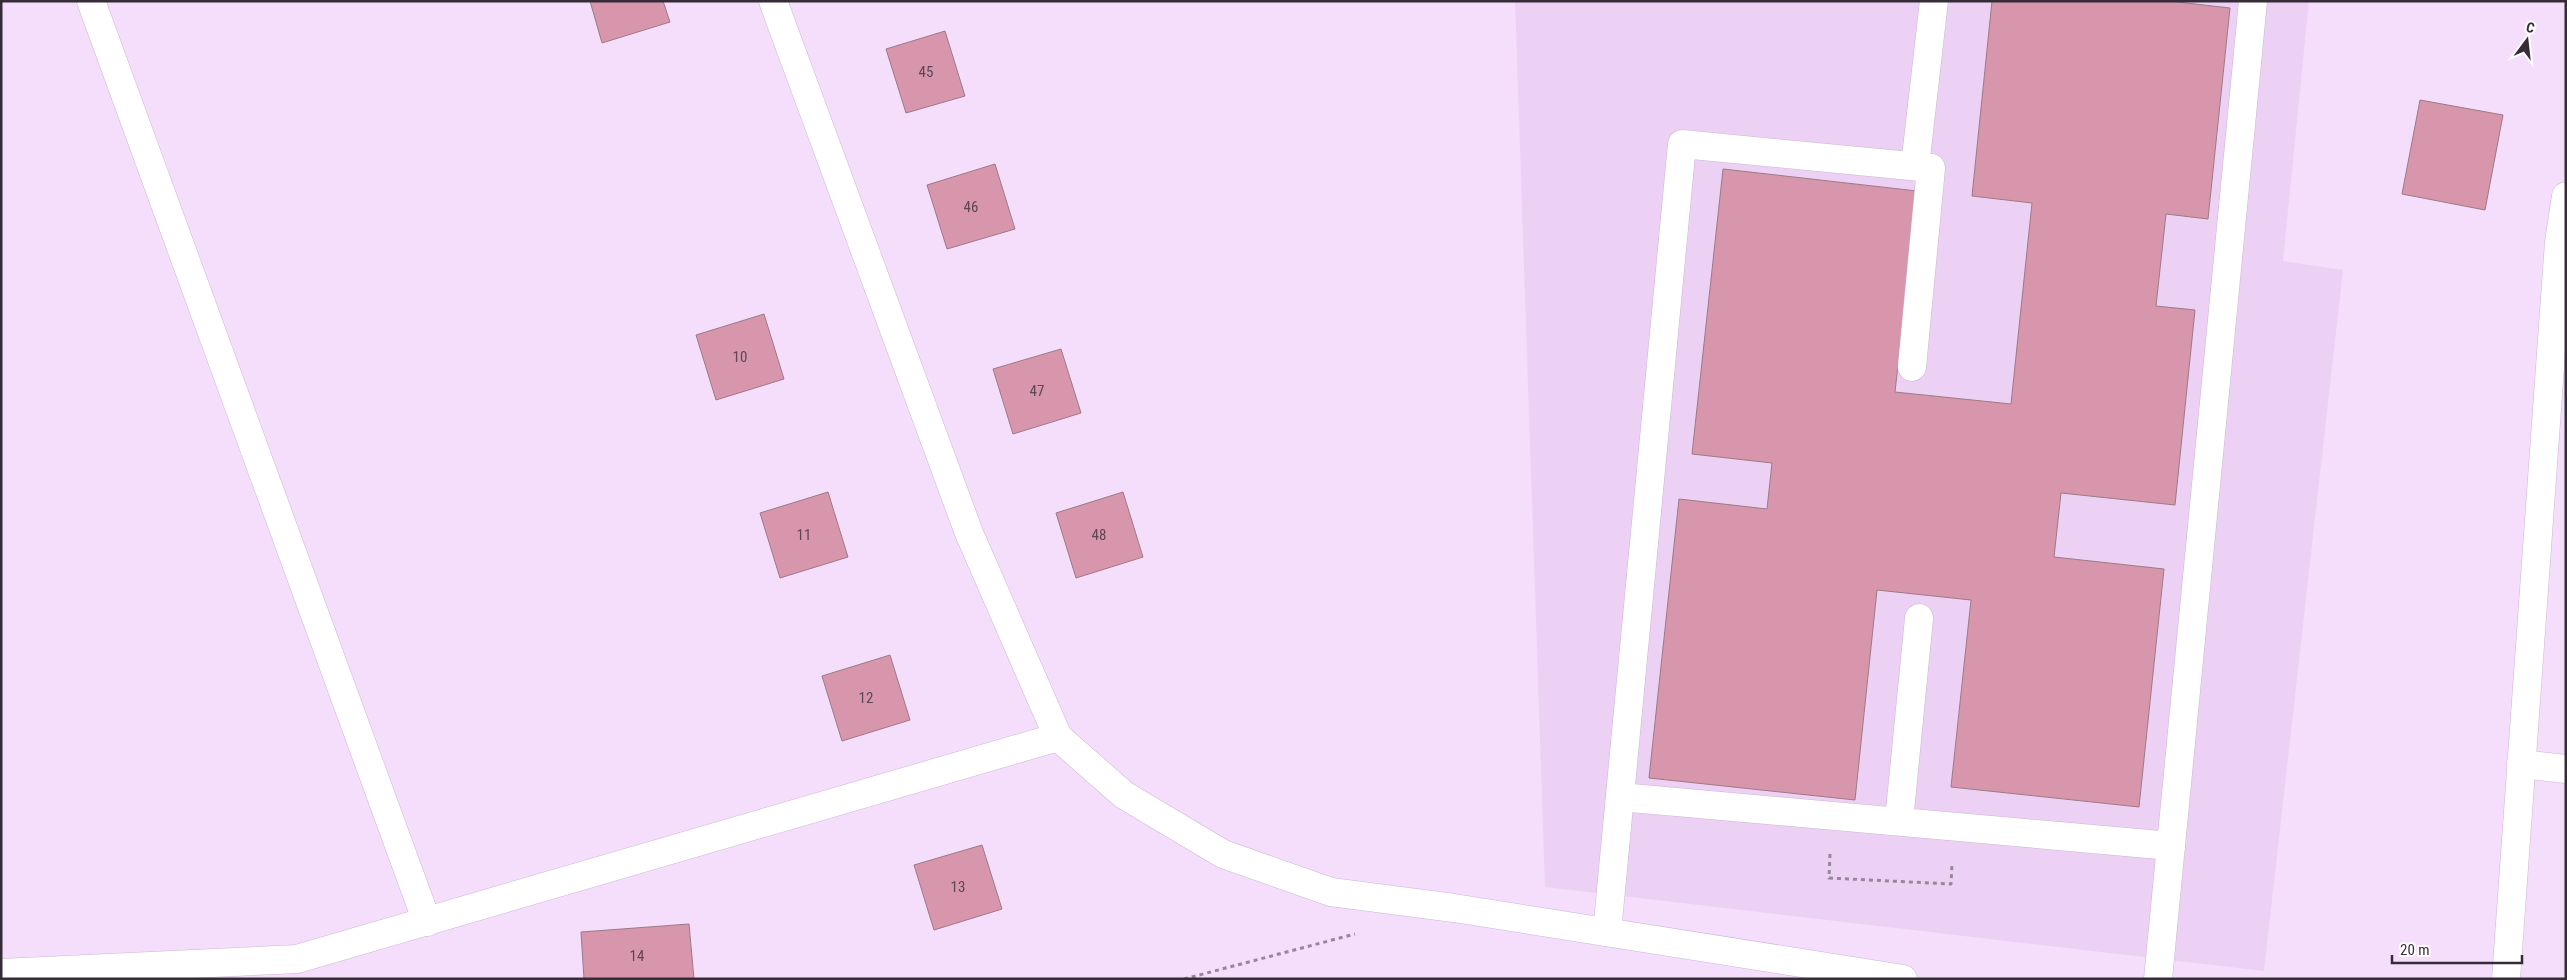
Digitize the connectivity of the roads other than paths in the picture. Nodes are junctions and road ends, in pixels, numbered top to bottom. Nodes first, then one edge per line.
1 (92, 1) edge
2 (773, 1) edge
3 (1934, 1) edge
4 (2253, 1) edge
5 (1916, 166) junction
6 (2566, 196) edge
7 (1912, 367) dead end
8 (2555, 462) edge
9 (1919, 618) dead end
10 (1058, 737) junction
11 (2521, 764) junction
12 (2566, 769) edge
13 (1620, 797) junction
14 (1899, 821) junction
15 (2171, 846) junction
16 (427, 922) junction
17 (1608, 932) junction
18 (1, 973) edge
19 (1902, 979) edge
20 (2158, 979) edge
21 (2506, 979) edge

1 - 16 street
2 - 10 street
3 - 5 street
4 - 15 street
5 - 7 street
5 - 13 street
6 - 8 street
8 - 11 street
9 - 14 street
10 - 16 street
10 - 17 street
11 - 12 street
11 - 21 street
13 - 14 street
13 - 17 street
14 - 15 street
15 - 20 street
16 - 18 street
17 - 19 street

